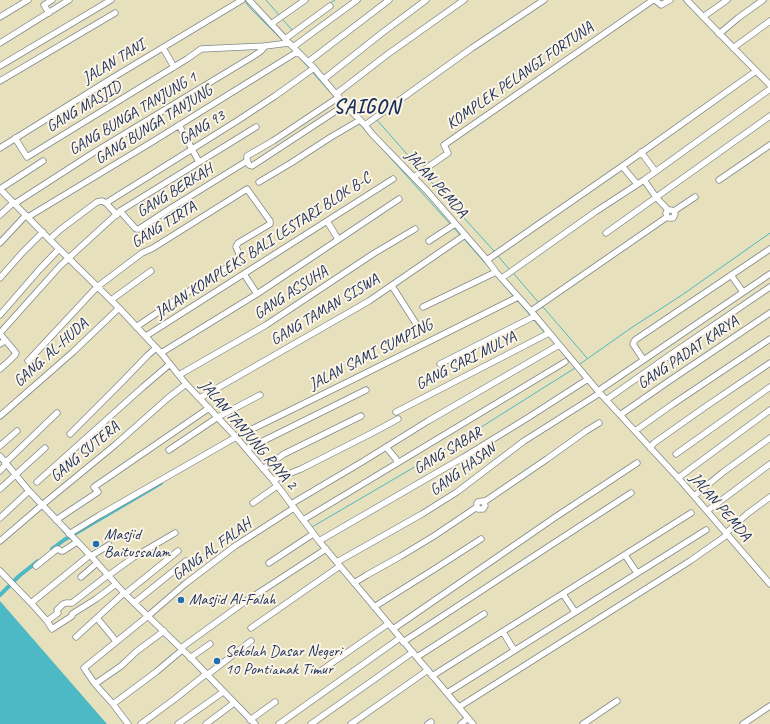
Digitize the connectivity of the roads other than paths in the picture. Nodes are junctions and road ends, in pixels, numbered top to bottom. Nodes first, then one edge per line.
1 (28, 0) edge
2 (52, 0) edge
3 (69, 0) edge
4 (111, 0) edge
5 (249, 0) edge
6 (305, 0) edge
7 (357, 0) edge
8 (390, 0) edge
9 (426, 0) edge
10 (464, 0) edge
11 (544, 0) edge
12 (654, 0) edge
13 (670, 0) edge
14 (727, 0) edge
15 (763, 0) edge
16 (242, 1) edge
17 (689, 1) edge
18 (330, 6) dead end
19 (0, 9) edge
20 (49, 13) junction
21 (115, 13) dead end
22 (2, 16) edge
23 (703, 17) junction
24 (770, 21) edge
25 (271, 24) junction
26 (719, 34) junction
27 (0, 43) edge
28 (265, 46) junction
29 (291, 47) junction
30 (163, 48) junction
31 (733, 48) junction
32 (308, 62) junction
33 (0, 66) edge
34 (174, 67) junction
35 (312, 70) junction
36 (756, 71) junction
37 (324, 79) junction
38 (0, 81) edge
39 (769, 84) edge
40 (337, 97) junction
41 (344, 106) junction
42 (770, 116) edge
43 (358, 121) junction
44 (179, 125) junction
45 (364, 125) junction
46 (256, 127) dead end
47 (15, 138) junction
48 (770, 144) edge
49 (0, 148) edge
50 (192, 150) junction
51 (641, 152) junction
52 (43, 161) dead end
53 (247, 161) junction
54 (200, 162) junction
55 (622, 166) junction
56 (655, 171) junction
57 (414, 177) junction
58 (394, 179) dead end
59 (644, 180) junction
60 (719, 180) dead end
61 (259, 182) dead end
62 (637, 184) junction
63 (0, 189) edge
64 (656, 197) junction
65 (695, 197) dead end
66 (400, 199) dead end
67 (14, 203) junction
68 (106, 204) junction
69 (671, 211) junction
70 (118, 213) junction
71 (0, 215) edge
72 (27, 216) junction
73 (327, 221) junction
74 (455, 224) junction
75 (415, 229) dead end
76 (43, 232) junction
77 (606, 233) dead end
78 (463, 237) junction
79 (338, 239) junction
80 (50, 240) junction
81 (428, 241) dead end
82 (0, 243) edge
83 (59, 249) junction
84 (770, 249) edge
85 (69, 258) junction
86 (487, 260) junction
87 (151, 271) dead end
88 (496, 272) junction
89 (244, 274) junction
90 (770, 274) edge
91 (731, 275) junction
92 (0, 278) edge
93 (502, 278) junction
94 (97, 286) junction
95 (392, 286) junction
96 (770, 287) edge
97 (743, 292) junction
98 (257, 294) junction
99 (518, 297) junction
100 (111, 300) junction
101 (423, 307) dead end
102 (119, 308) junction
103 (770, 313) edge
104 (533, 314) junction
105 (0, 315) edge
106 (415, 322) dead end
107 (136, 327) junction
108 (549, 333) junction
109 (146, 336) junction
110 (770, 339) edge
111 (2, 342) edge
112 (559, 345) junction
113 (156, 348) junction
114 (161, 353) junction
115 (644, 359) junction
116 (28, 361) dead end
117 (564, 362) dead end
118 (770, 363) edge
119 (170, 364) junction
120 (440, 364) dead end
121 (0, 369) edge
122 (179, 375) junction
123 (588, 379) junction
124 (186, 384) junction
125 (770, 387) edge
126 (366, 390) dead end
127 (599, 392) junction
128 (260, 395) dead end
129 (200, 398) junction
130 (606, 400) junction
131 (209, 408) junction
132 (770, 410) edge
133 (396, 412) dead end
134 (57, 414) dead end
135 (620, 415) junction
136 (0, 416) edge
137 (361, 416) dead end
138 (218, 417) junction
139 (398, 419) dead end
140 (598, 423) dead end
141 (17, 431) dead end
142 (636, 431) junction
143 (70, 434) dead end
144 (236, 437) junction
145 (770, 438) edge
146 (0, 446) edge
147 (386, 447) junction
148 (45, 448) dead end
149 (650, 448) junction
150 (247, 449) junction
151 (169, 450) dead end
152 (676, 454) dead end
153 (0, 456) edge
154 (396, 463) junction
155 (637, 463) dead end
156 (6, 464) junction
157 (770, 464) edge
158 (263, 469) junction
159 (0, 471) edge
160 (15, 475) junction
161 (678, 478) junction
162 (273, 480) junction
163 (37, 482) dead end
164 (278, 486) junction
165 (0, 489) edge
166 (29, 491) junction
167 (631, 493) dead end
168 (694, 496) junction
169 (770, 497) edge
170 (254, 503) dead end
171 (42, 505) junction
172 (292, 506) junction
173 (707, 511) junction
174 (691, 513) dead end
175 (0, 518) edge
176 (56, 520) junction
177 (303, 520) junction
178 (706, 530) dead end
179 (175, 533) dead end
180 (69, 534) junction
181 (313, 534) junction
182 (727, 534) junction
183 (481, 539) dead end
184 (0, 541) edge
185 (77, 541) junction
186 (319, 541) junction
187 (109, 545) dead end
188 (326, 549) junction
189 (178, 551) dead end
190 (90, 555) junction
191 (625, 555) junction
192 (186, 561) dead end
193 (97, 563) junction
194 (269, 564) dead end
195 (338, 564) junction
196 (36, 566) dead end
197 (0, 571) edge
198 (637, 573) junction
199 (108, 575) junction
200 (81, 577) dead end
201 (354, 583) junction
202 (116, 584) junction
203 (770, 584) edge
204 (125, 593) junction
205 (563, 594) junction
206 (31, 603) junction
207 (134, 603) junction
208 (374, 607) junction
209 (575, 612) junction
210 (484, 614) dead end
211 (148, 616) junction
212 (97, 618) junction
213 (47, 621) junction
214 (388, 624) junction
215 (251, 628) dead end
216 (393, 629) junction
217 (164, 631) junction
218 (503, 632) junction
219 (76, 637) dead end
220 (402, 640) junction
221 (116, 641) junction
222 (251, 641) dead end
223 (210, 644) dead end
224 (182, 649) junction
225 (514, 650) junction
226 (413, 652) junction
227 (417, 657) junction
228 (190, 658) junction
229 (428, 670) junction
230 (319, 672) dead end
231 (206, 675) junction
232 (432, 676) junction
233 (95, 684) junction
234 (222, 692) junction
235 (447, 693) junction
236 (617, 701) dead end
237 (275, 702) dead end
238 (234, 703) junction
239 (113, 704) junction
240 (770, 706) edge
241 (461, 709) junction
242 (468, 718) junction
243 (253, 722) edge
244 (128, 724) edge
245 (141, 724) edge
246 (178, 724) edge
247 (206, 724) edge
248 (279, 724) edge
249 (311, 724) edge
250 (351, 724) edge
251 (461, 724) edge
252 (473, 724) edge
253 (583, 724) edge
254 (743, 724) edge

1 - 22 street
2 - 20 street
3 - 20 street
4 - 33 street
5 - 25 street, JALAN PEMDA
6 - 25 street
7 - 29 street
8 - 32 street
9 - 37 street
10 - 40 street
11 - 45 street
12 - 13 street, KOMPLEK PELANGI FORTUNA
12 - 57 street, KOMPLEK PELANGI FORTUNA
14 - 23 street
15 - 26 street
16 - 30 street, JALAN TANI
17 - 23 street
18 - 29 street
19 - 22 street
20 - 27 street
21 - 38 street
23 - 26 street
24 - 31 street
25 - 29 street, JALAN PEMDA
26 - 31 street
28 - 29 street
28 - 34 street
28 - 67 street, GANG BUNGA TANJUNG 1
29 - 32 street, JALAN PEMDA
29 - 44 street, GANG BUNGA TANJUNG
30 - 34 street
30 - 47 street, JALAN TANI
31 - 36 street
32 - 35 street, JALAN PEMDA
34 - 47 street, GANG MASJID
35 - 37 street, JALAN PEMDA
35 - 50 street, GANG 93
36 - 39 street
36 - 51 street
37 - 40 street, JALAN PEMDA
39 - 56 street
40 - 41 street, JALAN PEMDA
40 - 53 street, GANG BERKAH
41 - 43 street, JALAN PEMDA
41 - 53 street, GANG BERKAH
42 - 64 street
43 - 45 street, JALAN PEMDA
43 - 61 street
44 - 50 street
44 - 72 street, GANG BUNGA TANJUNG
45 - 57 street, JALAN PEMDA
46 - 54 street
47 - 49 street, JALAN TANI
48 - 60 street
50 - 54 street
50 - 68 street, GANG 93
51 - 55 street
51 - 56 street
52 - 63 street
53 - 70 street, GANG BERKAH
54 - 70 street
55 - 62 street
55 - 86 street
56 - 59 street
57 - 74 street, JALAN PEMDA
58 - 73 street, JALAN KOMPLEKS BALI LESTARI BLOK B-C
59 - 62 street
59 - 64 street
62 - 93 street
63 - 67 street, JALAN TANJUNG RAYA 2
64 - 69 street
64 - 77 street
65 - 69 street
66 - 79 street
67 - 71 street, GANG BUNGA TANJUNG 1
67 - 72 street, JALAN TANJUNG RAYA 2
68 - 70 street
68 - 80 street, GANG 93
69 - 104 street
70 - 85 street
72 - 76 street, JALAN TANJUNG RAYA 2
72 - 82 street, GANG BUNGA TANJUNG
73 - 79 street
73 - 89 street, JALAN KOMPLEKS BALI LESTARI BLOK B-C
74 - 78 street, JALAN PEMDA
74 - 81 street
75 - 122 street, GANG ASSUHA
76 - 80 street, JALAN TANJUNG RAYA 2
76 - 92 street
78 - 86 street, JALAN PEMDA
78 - 95 street, GANG TAMAN SISWA
79 - 98 street
80 - 83 street, JALAN TANJUNG RAYA 2
83 - 85 street, JALAN TANJUNG RAYA 2
83 - 105 street
84 - 91 street
85 - 94 street, JALAN TANJUNG RAYA 2
85 - 111 street
86 - 88 street, JALAN PEMDA
87 - 100 street
88 - 93 street, JALAN PEMDA
88 - 101 street
89 - 98 street
89 - 109 street, JALAN KOMPLEKS BALI LESTARI BLOK B-C
90 - 97 street, GANG HASAN
91 - 97 street
91 - 115 street
93 - 99 street, JALAN PEMDA
94 - 100 street, JALAN TANJUNG RAYA 2
94 - 107 street, GANG TIRTA
94 - 116 street, GANG TIRTA
95 - 106 street
95 - 129 street, GANG TAMAN SISWA
96 - 130 street
97 - 115 street, GANG HASAN
98 - 114 street
99 - 104 street, JALAN PEMDA
99 - 144 street, JALAN SAMI SUMPING
100 - 102 street, JALAN TANJUNG RAYA 2
102 - 107 street, JALAN TANJUNG RAYA 2
102 - 136 street, GANG. AL-HUDA
103 - 135 street, GANG PADAT KARYA
104 - 108 street, JALAN PEMDA
104 - 120 street
107 - 109 street, JALAN TANJUNG RAYA 2
108 - 112 street, JALAN PEMDA
108 - 133 street, GANG SARI MULYA
109 - 113 street, JALAN TANJUNG RAYA 2
110 - 142 street
111 - 121 street
112 - 123 street, JALAN PEMDA
112 - 147 street, GANG AL FALAH
113 - 114 street, JALAN TANJUNG RAYA 2
113 - 143 street
114 - 119 street, JALAN TANJUNG RAYA 2
115 - 127 street, GANG HASAN
117 - 154 street
118 - 149 street
119 - 122 street, JALAN TANJUNG RAYA 2
119 - 163 street
122 - 124 street, JALAN TANJUNG RAYA 2
123 - 127 street, JALAN PEMDA
123 - 186 street, GANG SABAR
124 - 129 street, JALAN TANJUNG RAYA 2
124 - 171 street, GANG SUTERA
125 - 152 street
126 - 150 street
127 - 130 street, JALAN PEMDA
127 - 195 street, GANG HASAN
128 - 138 street
129 - 131 street, JALAN TANJUNG RAYA 2
130 - 135 street, JALAN PEMDA
131 - 138 street, JALAN TANJUNG RAYA 2
131 - 176 street
132 - 161 street
134 - 156 street
135 - 142 street, JALAN PEMDA
137 - 158 street
138 - 144 street, JALAN TANJUNG RAYA 2
138 - 151 street
139 - 162 street
140 - 201 street
141 - 146 street
142 - 149 street, JALAN PEMDA
144 - 150 street, JALAN TANJUNG RAYA 2
144 - 180 street, JALAN SAMI SUMPING
145 - 168 street
147 - 154 street
147 - 172 street, GANG AL FALAH
148 - 160 street
149 - 161 street, JALAN PEMDA
150 - 158 street, JALAN TANJUNG RAYA 2
153 - 156 street
154 - 177 street
155 - 216 street
156 - 159 street
156 - 160 street
157 - 173 street
158 - 162 street, JALAN TANJUNG RAYA 2
160 - 165 street
160 - 166 street
161 - 168 street, JALAN PEMDA
162 - 164 street, JALAN TANJUNG RAYA 2
164 - 170 street
164 - 172 street, JALAN TANJUNG RAYA 2
166 - 171 street
166 - 175 street
167 - 220 street
168 - 173 street, JALAN PEMDA
169 - 182 street
171 - 176 street
171 - 184 street, GANG SUTERA
172 - 177 street, JALAN TANJUNG RAYA 2
172 - 211 street, GANG AL FALAH
173 - 182 street, JALAN PEMDA
174 - 191 street
176 - 180 street
177 - 181 street, JALAN TANJUNG RAYA 2
178 - 198 street
179 - 199 street
180 - 185 street
181 - 186 street, JALAN TANJUNG RAYA 2
181 - 194 street
182 - 203 street, JALAN PEMDA
182 - 241 street
183 - 208 street
185 - 190 street
185 - 196 street
186 - 188 street, JALAN TANJUNG RAYA 2
187 - 190 street
188 - 195 street, JALAN TANJUNG RAYA 2
188 - 224 street
189 - 204 street
190 - 193 street
190 - 206 street
191 - 198 street
191 - 205 street
192 - 207 street
193 - 199 street
193 - 200 street
195 - 201 street, JALAN TANJUNG RAYA 2
195 - 215 street, GANG HASAN
197 - 206 street
198 - 209 street
199 - 202 street
199 - 213 street
201 - 208 street, JALAN TANJUNG RAYA 2
202 - 204 street
202 - 213 street
204 - 207 street
204 - 212 street
205 - 209 street
205 - 218 street
206 - 213 street
207 - 211 street
208 - 214 street, JALAN TANJUNG RAYA 2
209 - 225 street
210 - 227 street
211 - 217 street
211 - 221 street, GANG AL FALAH
212 - 219 street
212 - 221 street
214 - 216 street, JALAN TANJUNG RAYA 2
214 - 230 street
216 - 220 street, JALAN TANJUNG RAYA 2
217 - 224 street
217 - 233 street
218 - 225 street
218 - 232 street
220 - 226 street, JALAN TANJUNG RAYA 2
220 - 248 street
221 - 233 street, GANG AL FALAH
222 - 231 street
223 - 228 street
224 - 228 street
224 - 239 street
225 - 235 street
226 - 227 street, JALAN TANJUNG RAYA 2
226 - 249 street
227 - 229 street, JALAN TANJUNG RAYA 2
228 - 231 street
229 - 232 street, JALAN TANJUNG RAYA 2
229 - 250 street
231 - 234 street
231 - 245 street
232 - 235 street, JALAN TANJUNG RAYA 2
233 - 239 street
234 - 238 street
234 - 246 street
235 - 241 street, JALAN TANJUNG RAYA 2
236 - 253 street
237 - 243 street
238 - 243 street
238 - 247 street
239 - 244 street
240 - 254 street
241 - 242 street, JALAN TANJUNG RAYA 2
242 - 251 street
242 - 252 street, JALAN TANJUNG RAYA 2

